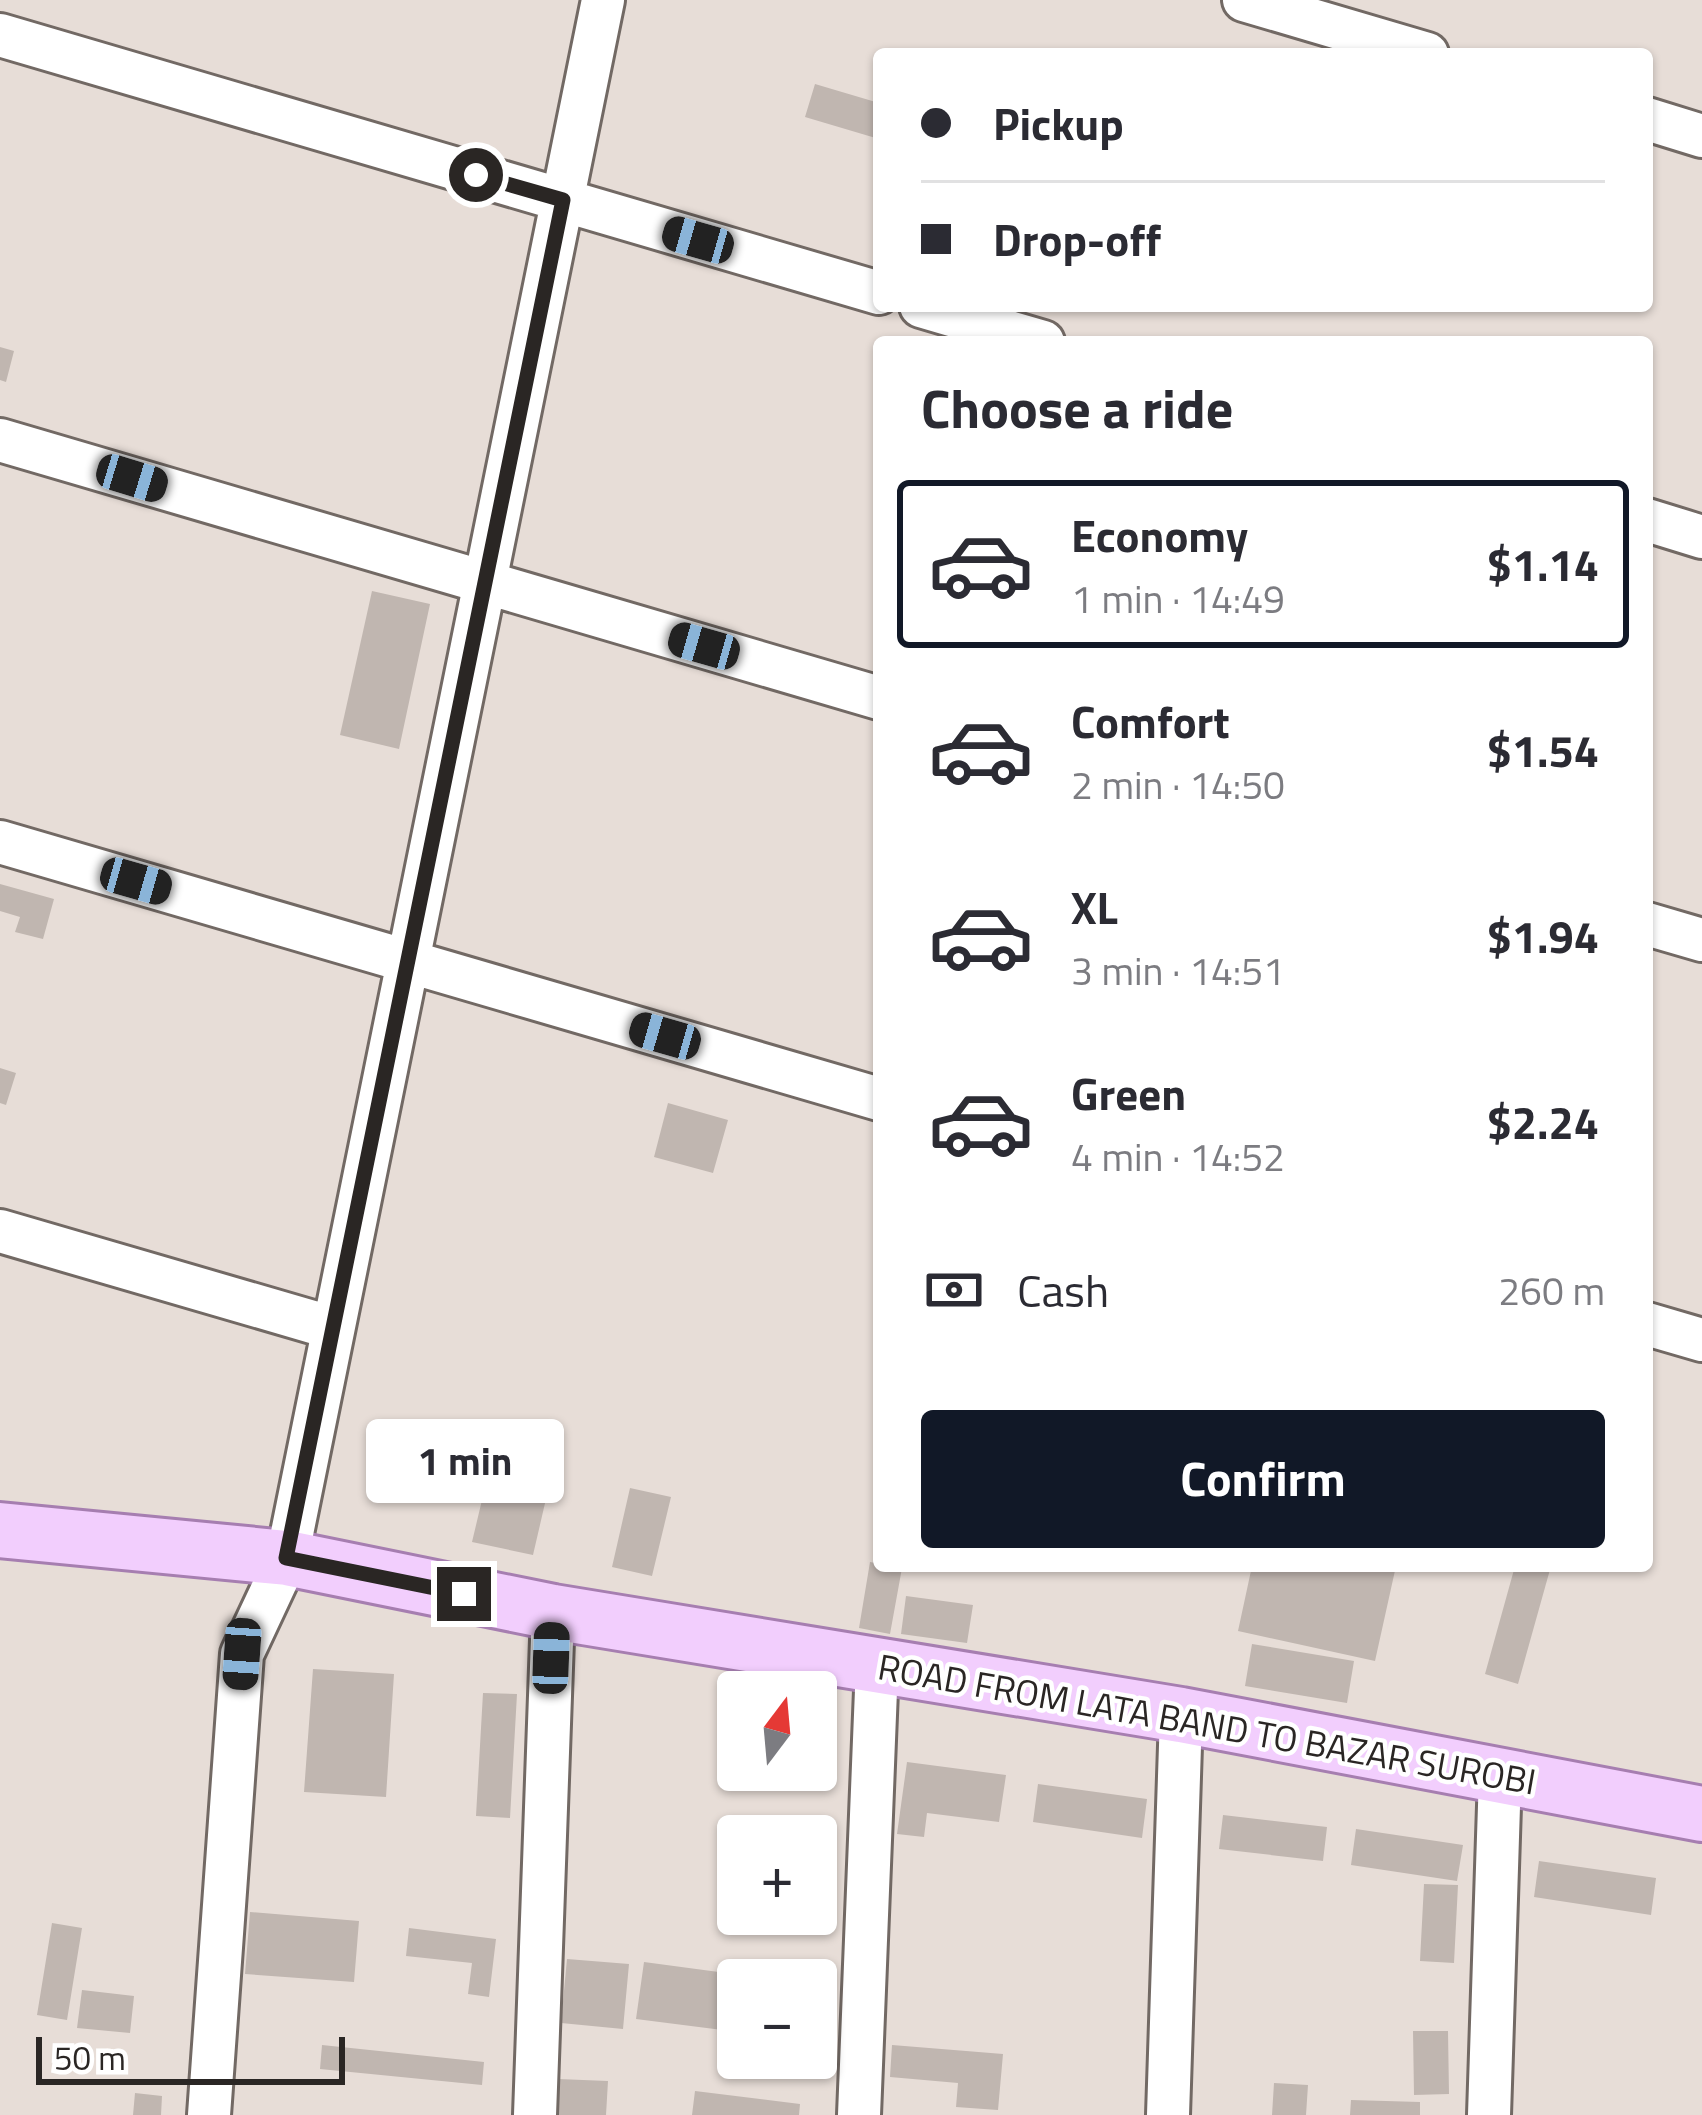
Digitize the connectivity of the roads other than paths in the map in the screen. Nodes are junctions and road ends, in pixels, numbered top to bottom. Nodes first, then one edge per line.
1 (604, 0) edge
2 (1244, 0) edge
3 (0, 34) edge
4 (1406, 48) edge
5 (1653, 121) edge
6 (1702, 136) edge
7 (563, 200) junction
8 (873, 291) edge
9 (942, 312) edge
10 (1023, 336) edge
11 (0, 440) edge
12 (1653, 522) edge
13 (1702, 537) edge
14 (485, 582) junction
15 (873, 696) edge
16 (0, 842) edge
17 (1653, 926) edge
18 (1702, 940) edge
19 (408, 961) junction
20 (873, 1097) edge
21 (0, 1231) edge
22 (1653, 1326) edge
23 (333, 1328) junction
24 (1702, 1340) edge
25 (0, 1530) edge
26 (286, 1558) junction
27 (553, 1612) junction
28 (877, 1665) junction
29 (1181, 1715) junction
30 (1501, 1775) junction
31 (1702, 1814) edge
32 (209, 2115) edge
33 (535, 2115) edge
34 (859, 2115) edge
35 (1168, 2115) edge
36 (1489, 2115) edge

1 - 7 street
2 - 4 street
3 - 7 street
5 - 6 street
7 - 8 street
7 - 14 street
9 - 10 street
11 - 14 street
12 - 13 street
14 - 15 street
14 - 19 street
16 - 19 street
17 - 18 street
19 - 20 street
19 - 23 street
21 - 23 street
22 - 24 street
23 - 26 street
25 - 26 main road, ROAD FROM LATA BAND TO BAZAR SUROBI
26 - 27 main road, ROAD FROM LATA BAND TO BAZAR SUROBI
26 - 32 street
27 - 28 main road, ROAD FROM LATA BAND TO BAZAR SUROBI
27 - 33 street
28 - 29 main road, ROAD FROM LATA BAND TO BAZAR SUROBI
28 - 34 street
29 - 30 main road, ROAD FROM LATA BAND TO BAZAR SUROBI
29 - 35 street
30 - 31 main road, ROAD FROM LATA BAND TO BAZAR SUROBI
30 - 36 street

